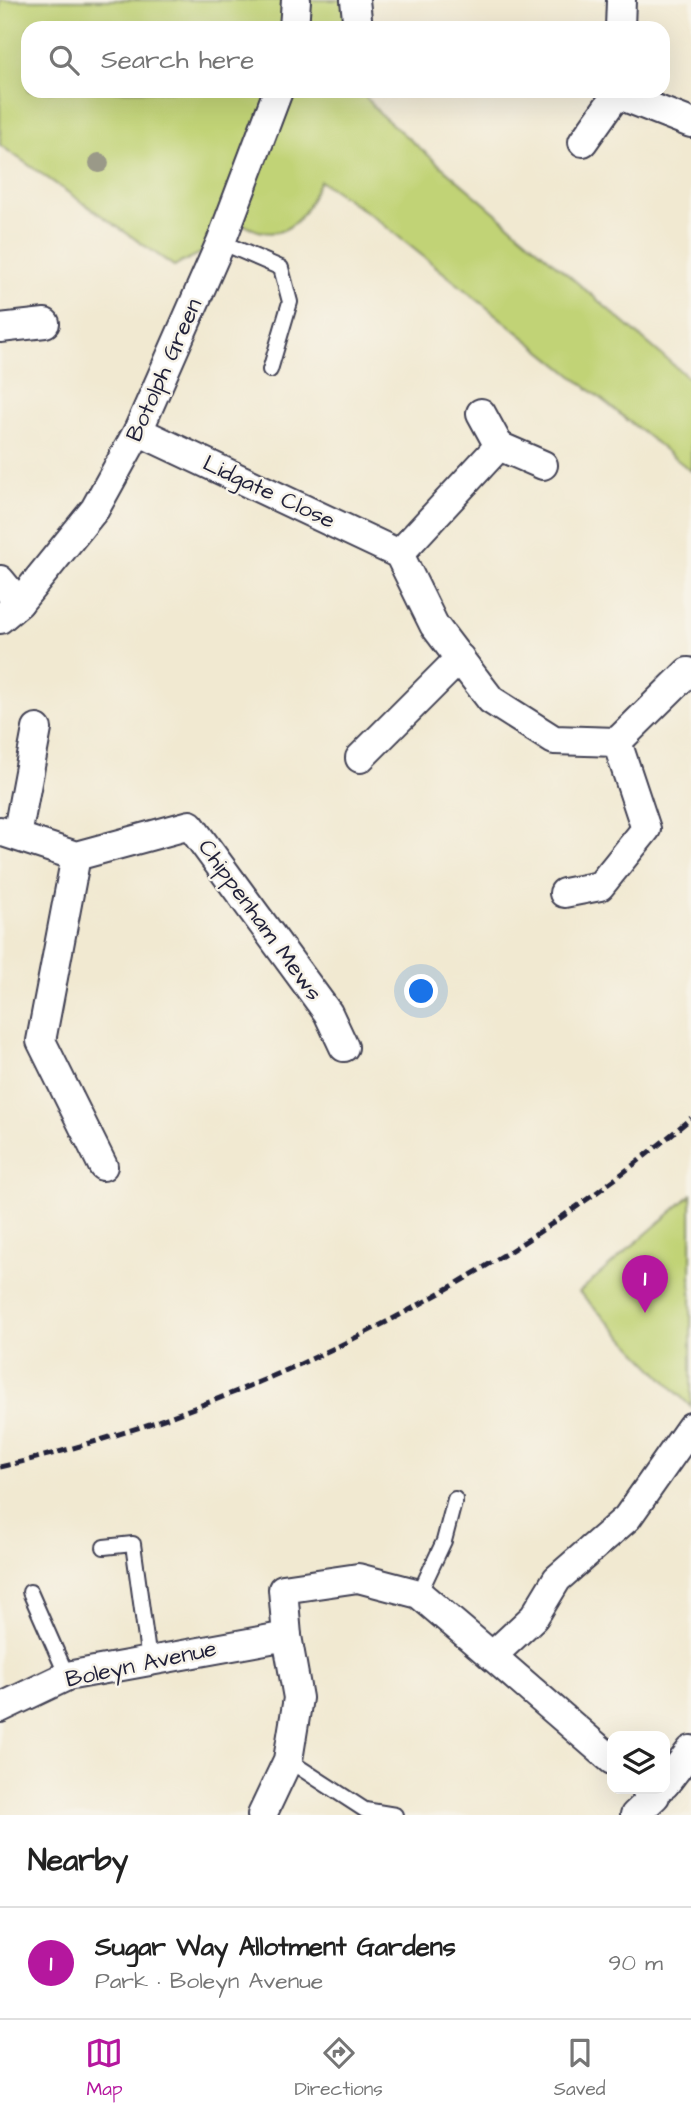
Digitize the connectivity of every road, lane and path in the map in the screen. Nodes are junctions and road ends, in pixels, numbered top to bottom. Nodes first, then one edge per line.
1 (296, 0) edge
2 (355, 0) edge
3 (621, 0) edge
4 (294, 21) edge
5 (357, 21) edge
6 (620, 21) edge
7 (275, 98) edge
8 (614, 98) edge
9 (629, 98) edge
10 (691, 123) edge
11 (583, 142) dead end
12 (221, 242) junction
13 (45, 323) dead end
14 (0, 328) edge
15 (270, 370) dead end
16 (481, 413) dead end
17 (138, 431) junction
18 (499, 446) junction
19 (543, 466) dead end
20 (399, 554) junction
21 (0, 580) edge
22 (10, 611) edge
23 (460, 658) junction
24 (690, 669) edge
25 (37, 729) dead end
26 (617, 742) junction
27 (360, 758) dead end
28 (8, 833) edge
29 (76, 856) junction
30 (564, 892) dead end
31 (344, 1047) dead end
32 (103, 1166) dead end
33 (691, 1427) edge
34 (455, 1499) dead end
35 (104, 1547) dead end
36 (30, 1592) dead end
37 (419, 1594) junction
38 (287, 1636) junction
39 (492, 1656) junction
40 (149, 1661) junction
41 (67, 1676) junction
42 (0, 1708) edge
43 (691, 1750) edge
44 (607, 1756) edge
45 (288, 1760) junction
46 (670, 1774) edge
47 (262, 1815) edge
48 (395, 1815) edge

1 - 4 street
2 - 5 street
3 - 6 street
7 - 12 street, Botolph Green
8 - 11 street
9 - 10 street
12 - 15 lane
12 - 17 street, Botolph Green
13 - 14 street
16 - 18 street
17 - 20 street, Lidgate Close
17 - 22 street, Botolph Green
18 - 19 street
18 - 20 street
20 - 23 street
21 - 22 street
23 - 26 street
23 - 27 street
24 - 26 street
25 - 28 street
26 - 30 street
28 - 29 street
29 - 31 street, Chippenham Mews
29 - 32 street
33 - 39 street
34 - 37 lane
35 - 40 lane
36 - 41 lane
37 - 38 street
37 - 39 street
38 - 40 street, Boleyn Avenue
38 - 45 street
39 - 44 street
40 - 41 street, Boleyn Avenue
41 - 42 street, Boleyn Avenue
43 - 46 street
45 - 47 street
45 - 48 lane

